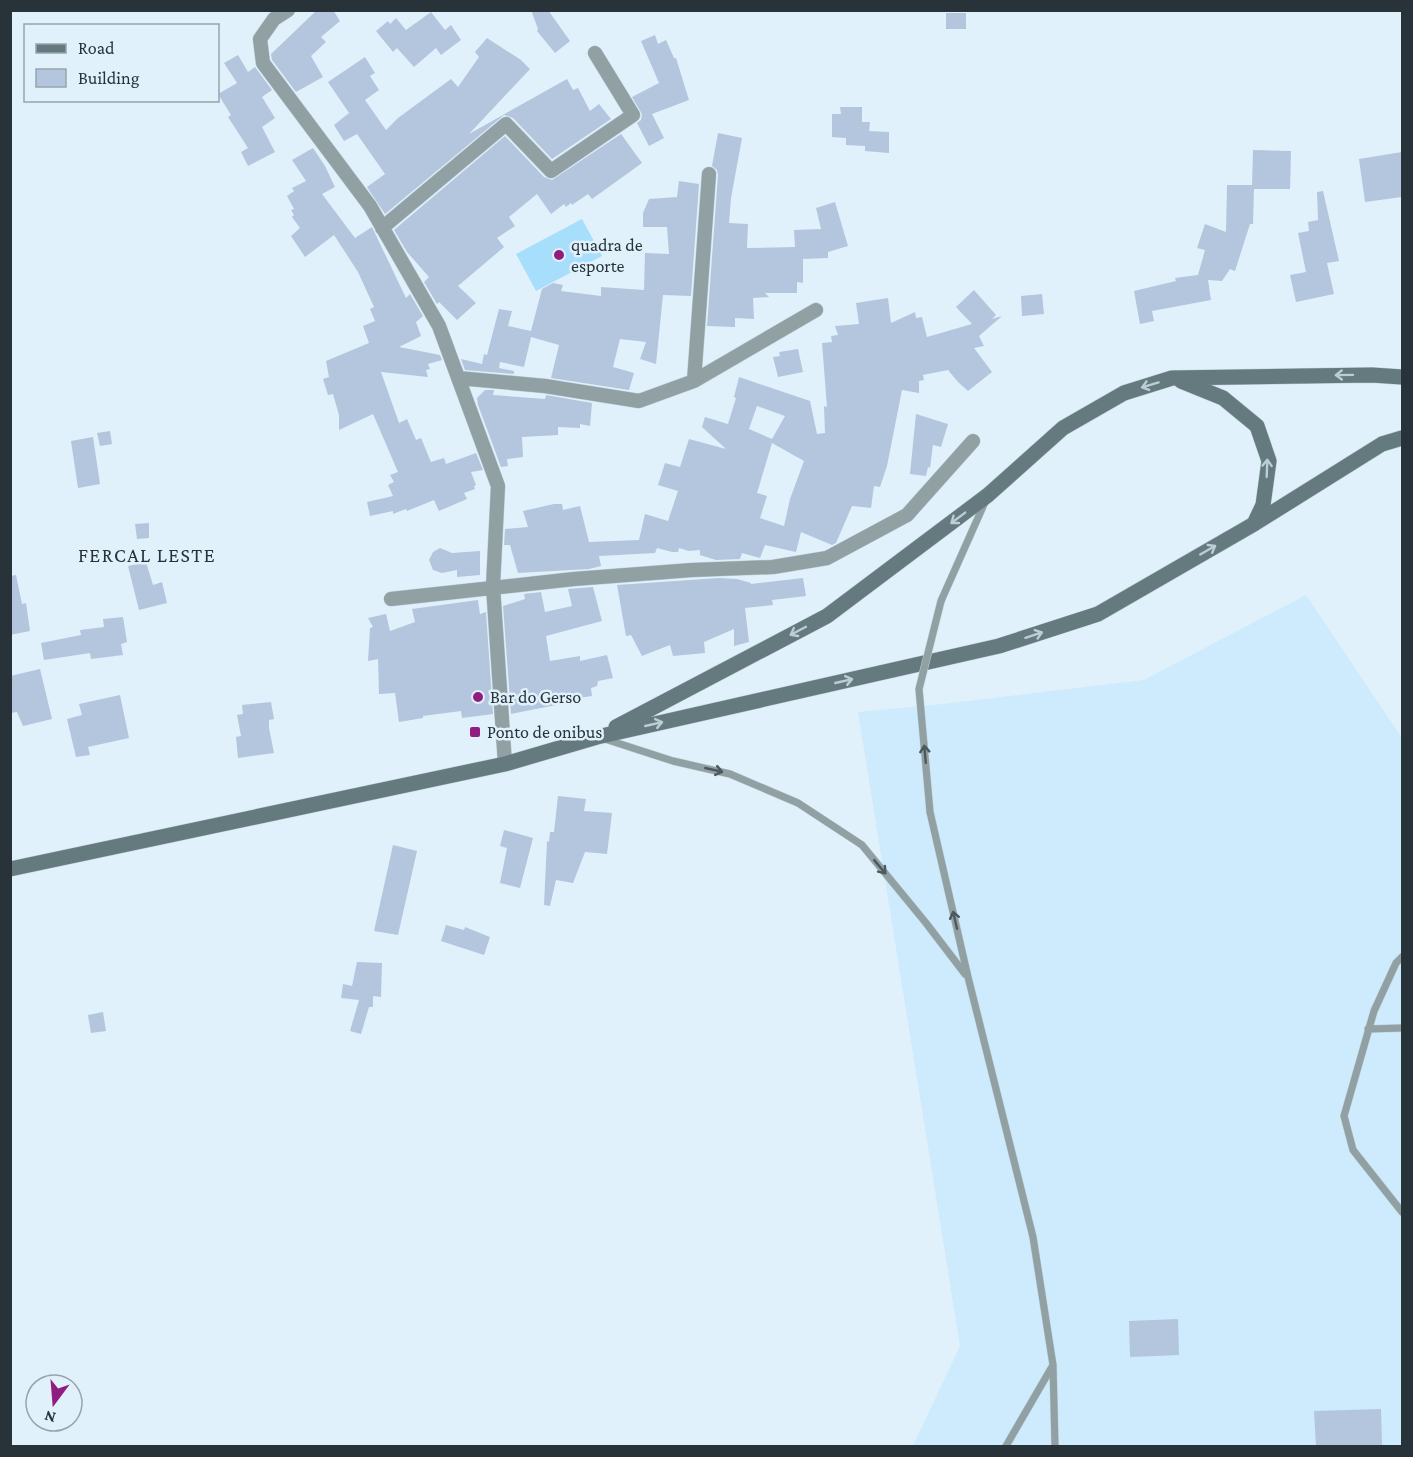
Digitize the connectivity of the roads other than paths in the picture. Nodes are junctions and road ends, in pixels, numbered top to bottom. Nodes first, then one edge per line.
1 (288, 10) edge
2 (595, 53) dead end
3 (709, 174) dead end
4 (382, 228) junction
5 (816, 310) dead end
6 (1402, 377) edge
7 (458, 378) junction
8 (1172, 378) junction
9 (694, 381) junction
10 (1402, 438) edge
11 (973, 441) dead end
12 (988, 495) junction
13 (1254, 524) junction
14 (493, 586) junction
15 (391, 599) dead end
16 (597, 737) junction
17 (506, 764) junction
18 (10, 869) edge
19 (1402, 957) edge
20 (968, 977) junction
21 (1402, 1028) edge
22 (1368, 1029) junction
23 (1402, 1212) edge
24 (1053, 1365) junction
25 (1006, 1446) edge
26 (1055, 1446) edge

1 - 4 street
2 - 4 street
3 - 9 street
4 - 7 street
5 - 9 street
6 -> 8 main road
7 - 9 street
7 - 14 street
8 -> 12 main road
13 -> 8 main road
10 - 13 main road
11 - 14 street
12 -> 16 main road
20 -> 12 lane, bridge
16 -> 13 main road
14 - 15 street
14 - 17 street
16 - 17 main road
16 -> 20 lane
17 - 18 main road
19 - 22 lane
20 - 24 lane
21 - 22 lane
22 - 23 lane
24 - 25 lane
24 - 26 lane

